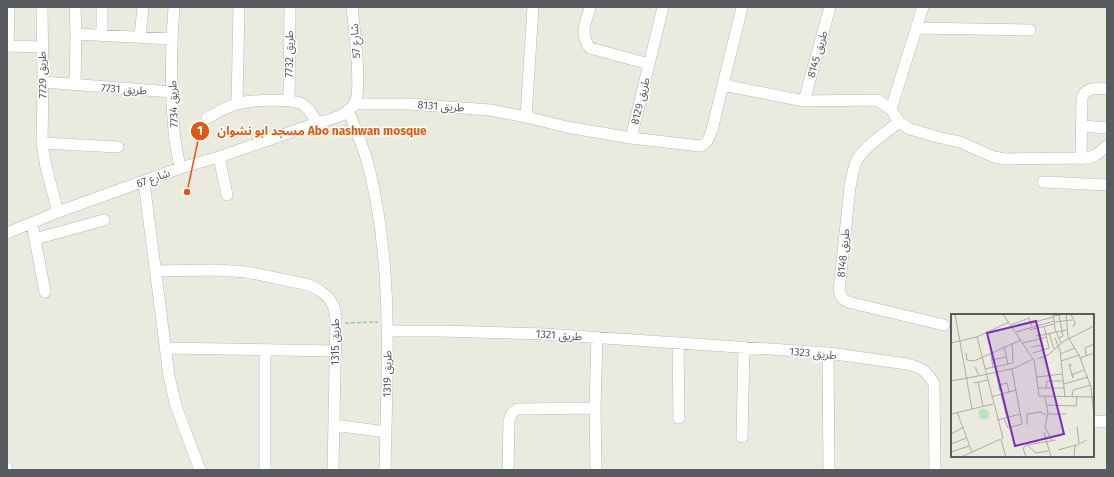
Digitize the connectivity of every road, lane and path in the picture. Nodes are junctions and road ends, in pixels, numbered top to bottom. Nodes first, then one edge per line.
1 (9, 7) edge
2 (42, 7) edge
3 (75, 7) edge
4 (102, 7) edge
5 (143, 7) edge
6 (174, 7) edge
7 (239, 7) edge
8 (290, 7) edge
9 (352, 7) edge
10 (533, 7) edge
11 (590, 7) edge
12 (663, 7) edge
13 (742, 7) edge
14 (830, 7) edge
15 (923, 7) edge
16 (918, 28) junction
17 (1030, 30) dead end
18 (76, 34) junction
19 (102, 34) junction
20 (140, 37) junction
21 (172, 39) junction
22 (8, 46) edge
23 (42, 47) junction
24 (649, 64) junction
25 (357, 76) junction
26 (43, 82) junction
27 (75, 85) junction
28 (723, 86) junction
29 (1107, 89) edge
30 (172, 92) junction
31 (289, 101) junction
32 (804, 101) junction
33 (237, 104) junction
34 (351, 107) junction
35 (890, 109) junction
36 (526, 117) junction
37 (207, 118) dead end
38 (320, 122) junction
39 (899, 122) junction
40 (1082, 126) junction
41 (1107, 128) edge
42 (631, 138) junction
43 (42, 143) junction
44 (1107, 146) edge
45 (118, 147) dead end
46 (219, 157) junction
47 (1081, 159) junction
48 (180, 168) junction
49 (144, 182) junction
50 (1043, 182) dead end
51 (1107, 185) edge
52 (227, 195) dead end
53 (58, 212) junction
54 (104, 220) dead end
55 (32, 223) junction
56 (7, 233) edge
57 (35, 239) junction
58 (155, 271) junction
59 (45, 292) dead end
60 (336, 323) junction
61 (944, 325) dead end
62 (388, 327) junction
63 (597, 337) junction
64 (678, 343) junction
65 (165, 348) junction
66 (744, 348) junction
67 (265, 350) junction
68 (335, 351) junction
69 (828, 353) junction
70 (595, 408) junction
71 (679, 418) dead end
72 (1107, 421) edge
73 (1094, 422) edge
74 (334, 425) junction
75 (386, 432) junction
76 (742, 437) dead end
77 (200, 470) edge
78 (265, 470) edge
79 (334, 470) edge
80 (385, 470) edge
81 (508, 470) edge
82 (596, 470) edge
83 (828, 470) edge
84 (935, 470) edge

1 - 22 street
2 - 23 street, طريق 7729
3 - 18 street
4 - 19 street
5 - 20 street
6 - 21 street, طريق 7734
7 - 33 street
8 - 31 street, طريق 7732
9 - 25 street, شارع 57
10 - 36 street
11 - 24 street, طريق 8129
12 - 24 street, طريق 8129
13 - 28 street
14 - 32 street, طريق 8145
15 - 16 street
16 - 17 street
16 - 35 street
18 - 19 street
18 - 27 street
19 - 20 street
20 - 21 street
21 - 30 street, طريق 7734
22 - 23 street
23 - 26 street, طريق 7729
24 - 42 street, طريق 8129
25 - 34 street
25 - 38 street, شارع 67
26 - 27 street, طريق 7731
26 - 43 street, طريق 7729
27 - 30 street, طريق 7731
28 - 32 street
28 - 42 street, طريق 8131
29 - 40 street
30 - 48 street, طريق 7734
31 - 33 street
31 - 38 street
32 - 35 street
33 - 37 street
34 - 36 street, طريق 8131
34 - 38 street, شارع 67
34 - 62 street, طريق 1319
35 - 39 street
36 - 42 street, طريق 8131
38 - 46 street, شارع 67
39 - 47 street
39 - 61 street, طريق 8148
40 - 41 street
40 - 47 street
43 - 45 street
43 - 53 street, طريق 7729
44 - 47 street
46 - 48 street, شارع 67
46 - 52 street
48 - 49 street, شارع 67
49 - 53 street, شارع 67
49 - 58 street
50 - 51 street
53 - 55 street, شارع 67
54 - 57 street
55 - 56 street, شارع 67
55 - 57 street
57 - 59 street
58 - 60 street, طريق 1315
58 - 65 street
60 - 62 path
60 - 68 street, طريق 1315
62 - 63 street, طريق 1321
62 - 75 street, طريق 1319
63 - 64 street, طريق 1323
63 - 70 street, طريق 1321
64 - 66 street, طريق 1323
64 - 71 street
65 - 67 street
65 - 77 street
66 - 69 street, طريق 1323
66 - 76 street
67 - 68 street
67 - 78 street
68 - 74 street, طريق 1315
69 - 83 street
69 - 84 street, طريق 1323
70 - 81 street
70 - 82 street, طريق 1321
72 - 73 street
74 - 75 street
74 - 79 street, طريق 1315
75 - 80 street, طريق 1319

